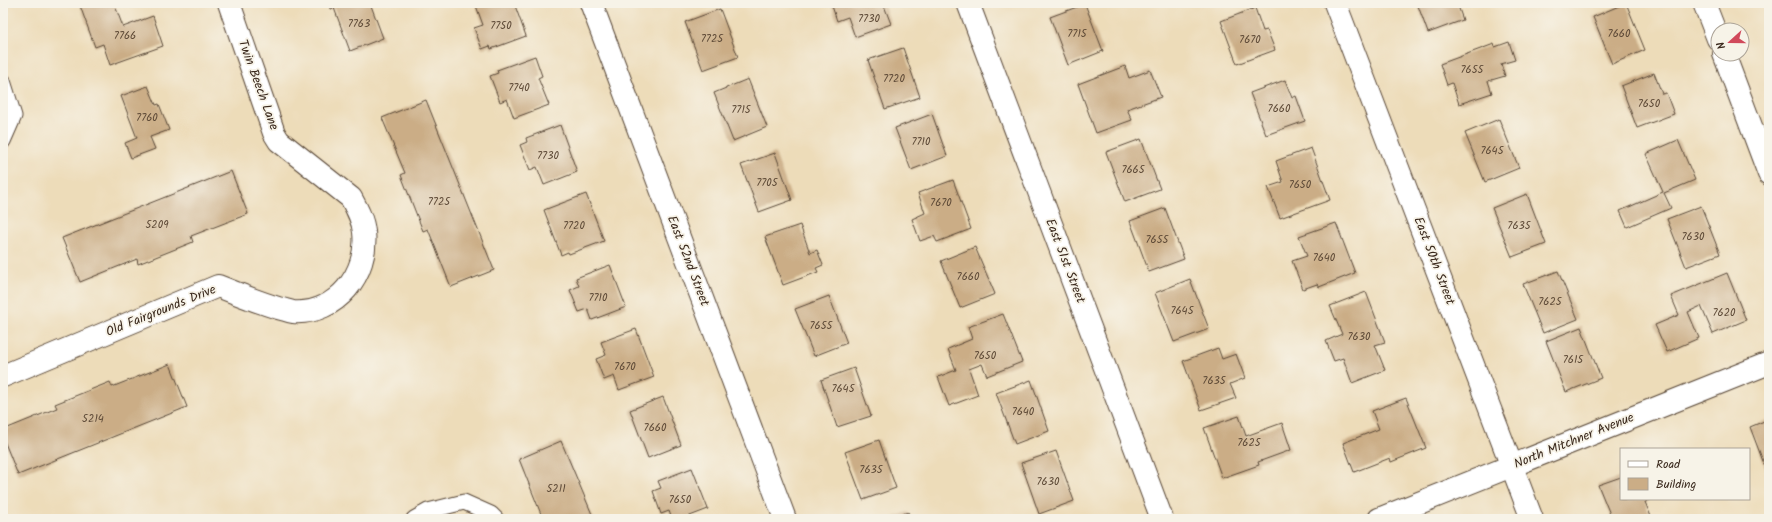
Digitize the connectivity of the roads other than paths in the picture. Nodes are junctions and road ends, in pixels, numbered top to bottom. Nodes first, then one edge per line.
1 (229, 3) edge
2 (591, 3) edge
3 (968, 3) edge
4 (1335, 3) edge
5 (1704, 3) edge
6 (1711, 22) edge
7 (1727, 62) edge
8 (3, 81) edge
9 (3, 141) edge
10 (1769, 174) edge
11 (323, 308) joint
12 (1769, 363) edge
13 (3, 376) edge
14 (1512, 466) junction
15 (414, 519) edge
16 (496, 519) edge
17 (785, 519) edge
18 (1162, 519) edge
19 (1379, 519) edge
20 (1532, 519) edge

1 - 11 street, Twin Beech Lane
2 - 17 street, East 52nd Street
3 - 18 street, East 51st Street
4 - 14 street, East 50th Street
5 - 6 street
7 - 10 street
8 - 9 lane
11 - 13 street, Old Fairgrounds Drive
12 - 14 street, North Mitchner Avenue
14 - 19 street, North Mitchner Avenue
14 - 20 street, East 50th Street
15 - 16 lane

